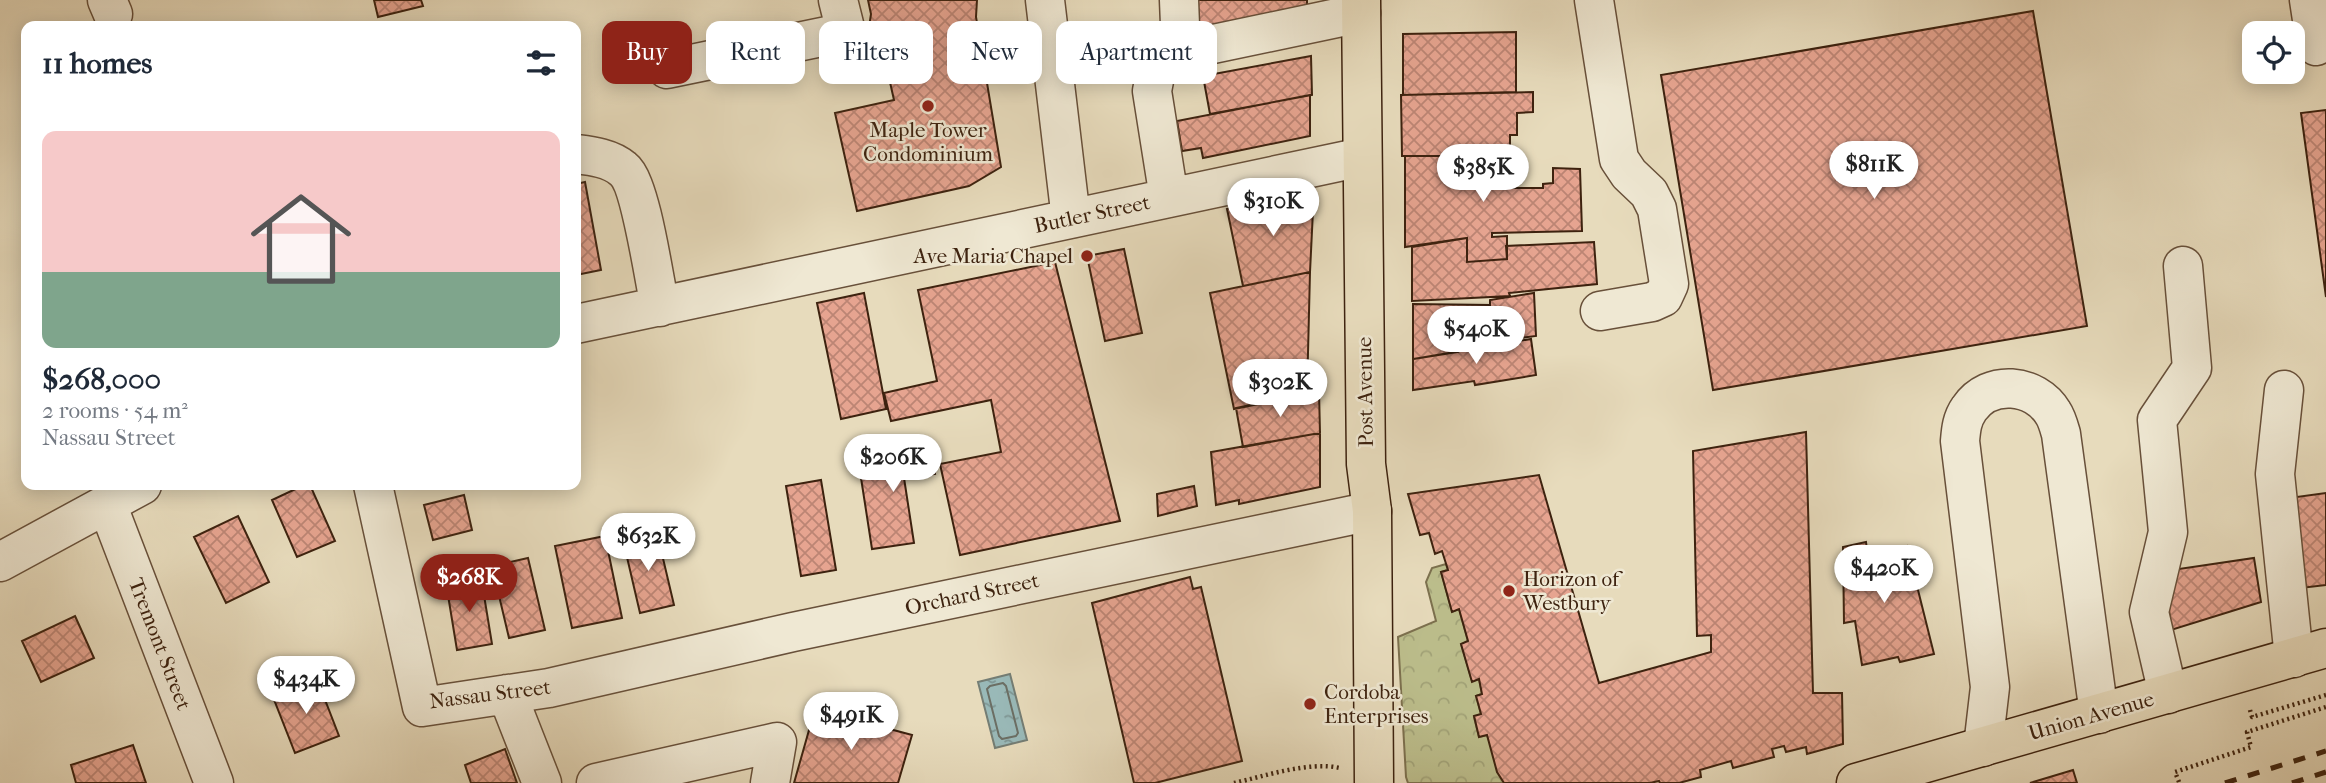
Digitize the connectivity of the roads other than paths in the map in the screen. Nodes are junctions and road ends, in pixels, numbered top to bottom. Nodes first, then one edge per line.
1 (838, 0) edge
2 (1045, 0) edge
3 (1179, 0) edge
4 (1594, 0) edge
5 (2309, 0) edge
6 (1361, 7) edge
7 (1180, 21) edge
8 (1217, 42) edge
9 (2316, 46) dead end
10 (692, 64) edge
11 (1153, 84) edge
12 (581, 154) edge
13 (1362, 158) junction
14 (1169, 198) junction
15 (1071, 219) junction
16 (2183, 266) dead end
17 (660, 307) junction
18 (1600, 311) dead end
19 (581, 323) edge
20 (2284, 390) dead end
21 (133, 490) edge
22 (374, 490) edge
23 (107, 504) junction
24 (1372, 511) junction
25 (0, 562) edge
26 (2310, 653) edge
27 (572, 683) joint
28 (507, 694) junction
29 (2168, 694) junction
30 (2099, 714) junction
31 (1983, 747) junction
32 (214, 783) edge
33 (542, 783) edge
34 (596, 783) edge
35 (770, 783) edge
36 (1374, 783) edge
37 (1856, 783) edge

1 - 10 street
2 - 15 street
3 - 7 street
4 - 18 street
5 - 9 street
6 - 8 street
6 - 13 main road, Post Avenue
11 - 14 street
12 - 17 street
13 - 14 street, Butler Street
13 - 24 main road, Post Avenue
14 - 15 street, Butler Street
15 - 17 street, Butler Street
16 - 29 street
17 - 19 street, Butler Street
20 - 26 street
21 - 23 street
22 - 28 street, Nassau Street
23 - 25 street
23 - 32 street, Tremont Street
24 - 27 street, Orchard Street
24 - 36 main road, Post Avenue
26 - 29 main road, Union Avenue
27 - 28 street, Nassau Street
28 - 33 street
29 - 30 main road, Union Avenue
30 - 31 main road, Union Avenue
30 - 31 street
31 - 37 main road, Union Avenue
34 - 35 street

